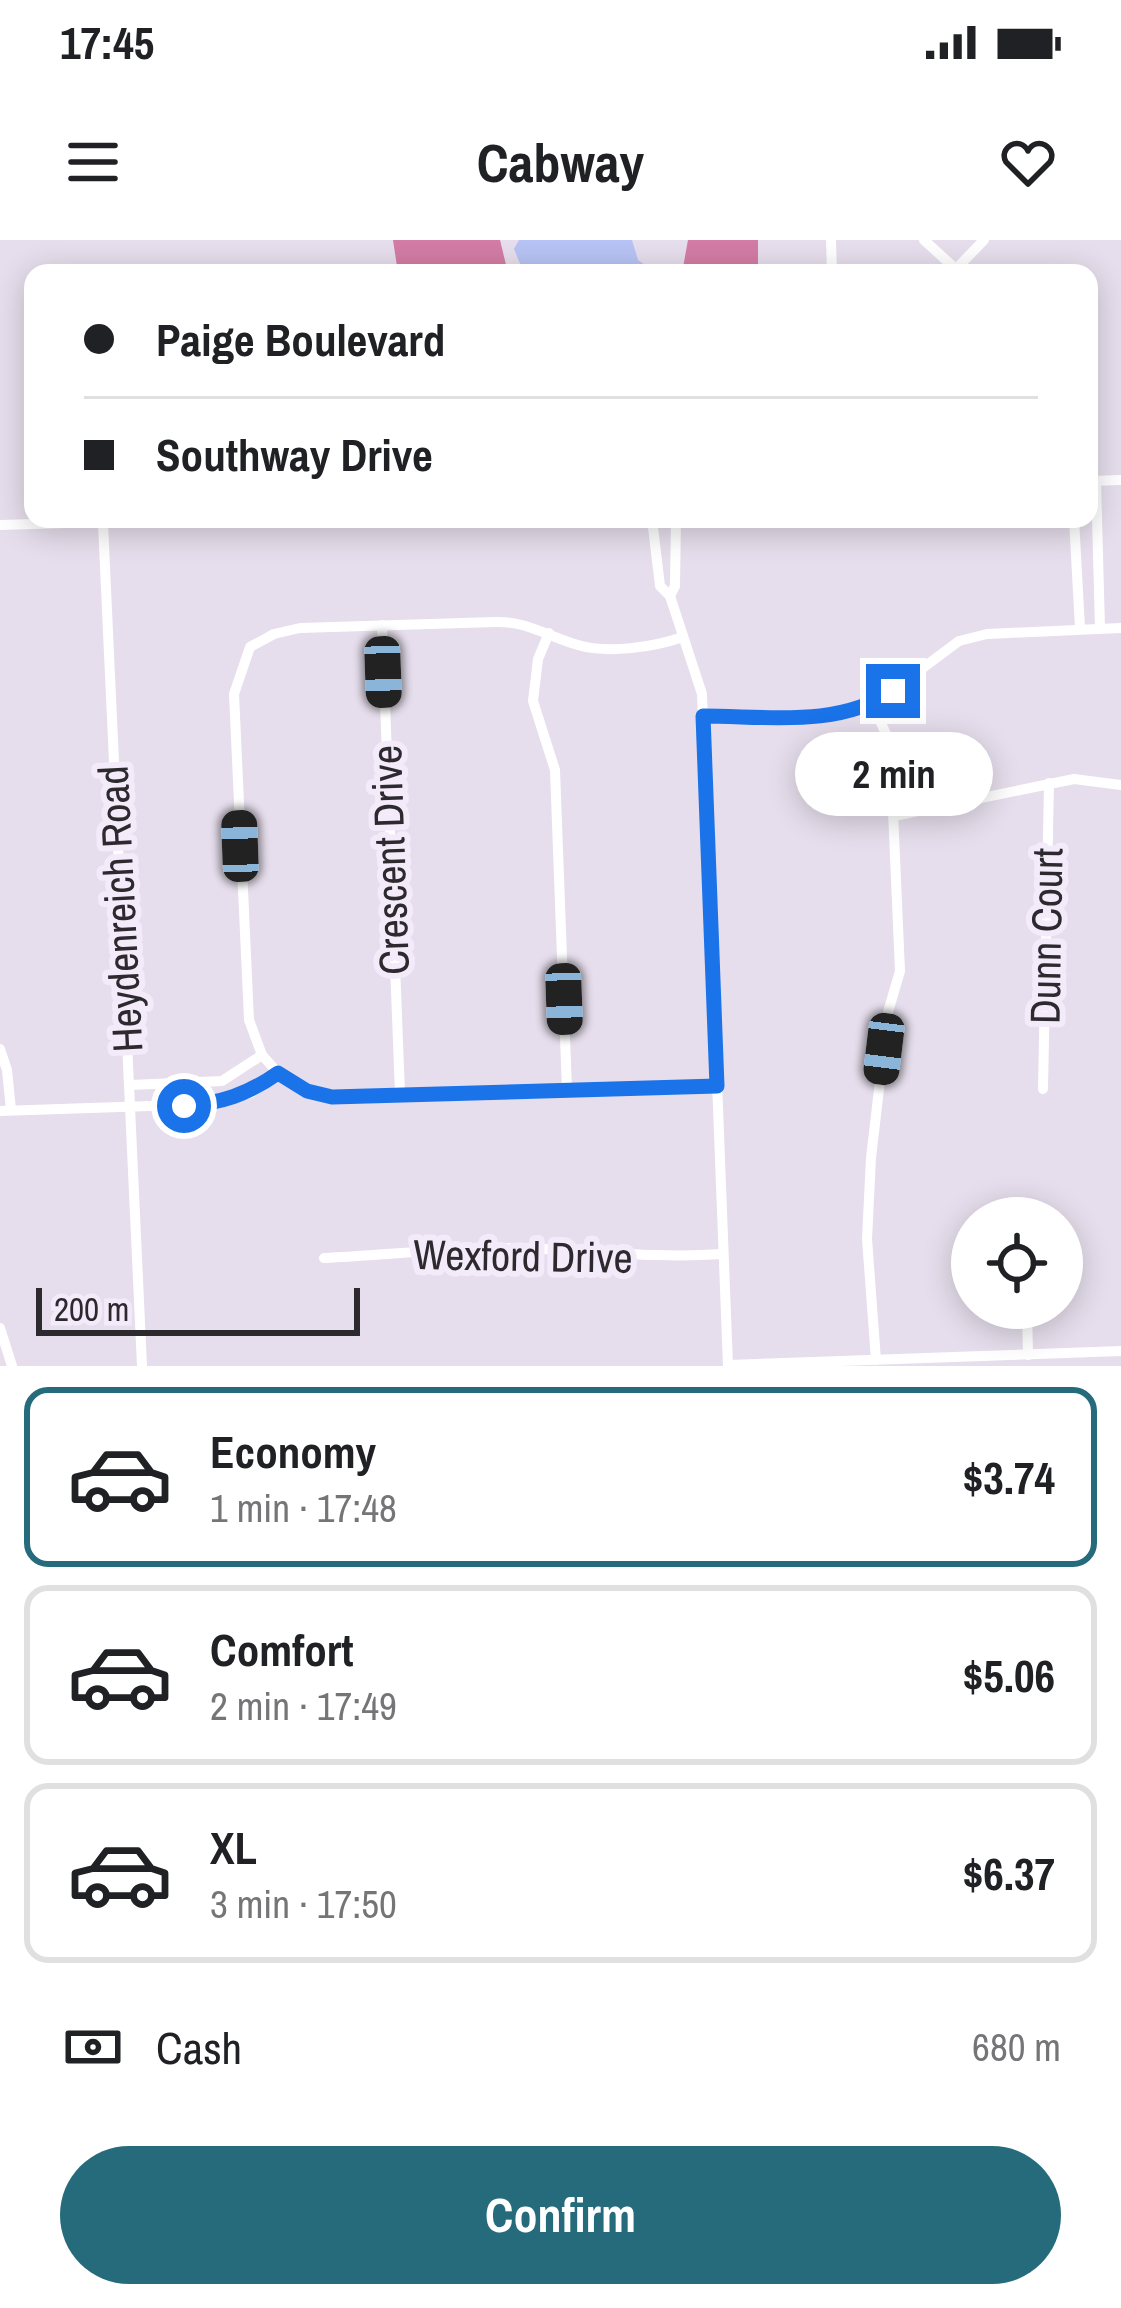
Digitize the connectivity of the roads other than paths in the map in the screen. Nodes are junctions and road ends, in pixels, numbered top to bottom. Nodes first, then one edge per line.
1 (924, 240) edge
2 (984, 240) edge
3 (950, 264) edge
4 (964, 264) edge
5 (103, 528) edge
6 (653, 528) edge
7 (676, 528) edge
8 (1074, 528) edge
9 (1097, 528) edge
10 (1100, 560) junction
11 (1076, 561) junction
12 (677, 562) junction
13 (655, 563) junction
14 (670, 596) junction
15 (382, 625) junction
16 (1080, 628) junction
17 (1100, 628) junction
18 (1121, 628) edge
19 (549, 633) junction
20 (683, 637) junction
21 (873, 704) junction
22 (703, 716) junction
23 (1049, 783) junction
24 (1121, 785) edge
25 (894, 816) junction
26 (0, 1049) edge
27 (262, 1055) junction
28 (278, 1073) junction
29 (221, 1081) junction
30 (130, 1085) junction
31 (717, 1086) junction
32 (1043, 1089) dead end
33 (567, 1090) junction
34 (400, 1094) junction
35 (227, 1100) junction
36 (131, 1107) junction
37 (6, 1110) edge
38 (722, 1254) junction
39 (324, 1258) dead end
40 (0, 1328) edge
41 (1027, 1329) edge
42 (1121, 1351) edge
43 (1028, 1354) junction
44 (876, 1360) junction
45 (12, 1366) edge
46 (142, 1366) edge
47 (728, 1366) edge

1 - 3 street
2 - 4 street
5 - 30 street, Heydenreich Road
6 - 13 street
7 - 12 street
8 - 11 street
9 - 10 street
10 - 11 street
10 - 17 street
11 - 16 street
12 - 13 street
12 - 14 street
13 - 14 street
14 - 20 street
15 - 19 street
15 - 27 street
15 - 34 street, Crescent Drive
16 - 17 street
16 - 21 street
17 - 18 street
19 - 20 street
19 - 33 street
20 - 22 street
21 - 22 street
21 - 25 street
22 - 31 street
23 - 24 street
23 - 25 street
23 - 32 street, Dunn Court
25 - 44 street
26 - 37 street
27 - 28 street
27 - 29 street
28 - 34 street
28 - 35 street
29 - 30 street
29 - 35 street
30 - 36 street, Heydenreich Road
31 - 33 street
31 - 38 street
33 - 34 street
35 - 36 street
36 - 37 street
36 - 46 street, Heydenreich Road
38 - 39 street, Wexford Drive
38 - 47 street
40 - 45 street
41 - 43 street
42 - 43 street
43 - 44 street
44 - 47 street

